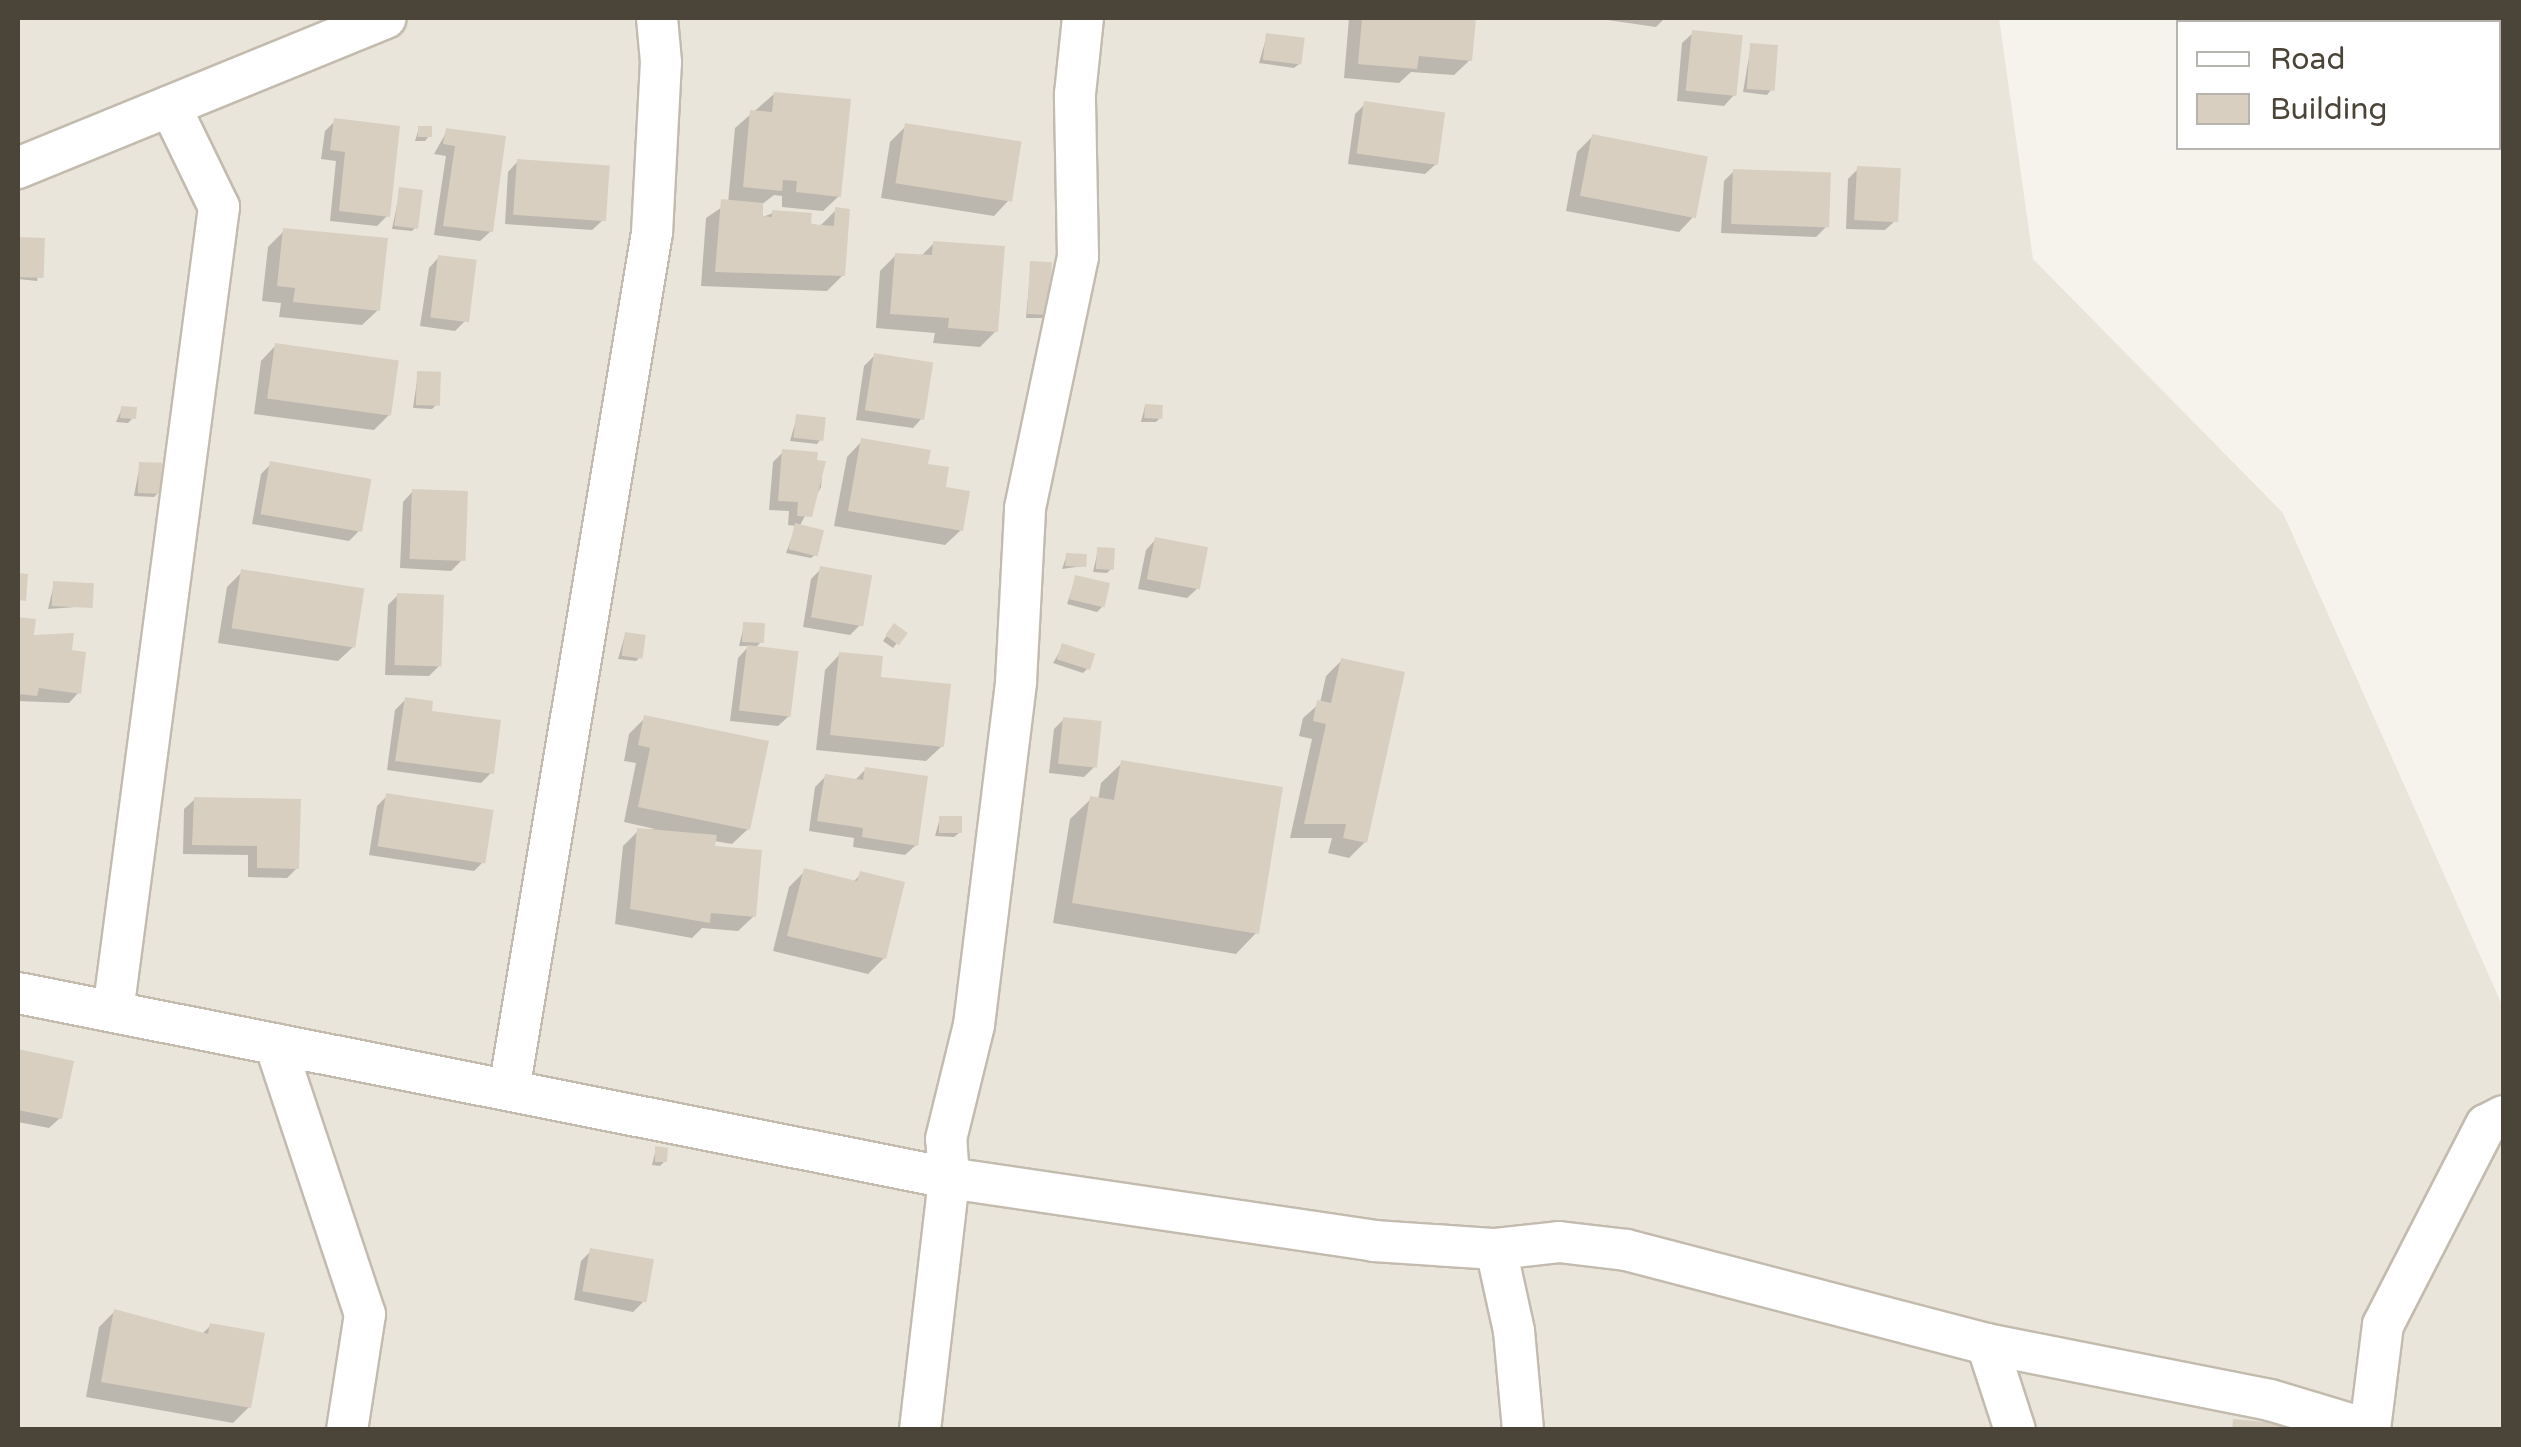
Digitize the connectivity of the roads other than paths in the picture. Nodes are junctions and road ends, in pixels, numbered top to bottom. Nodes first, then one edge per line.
1 (386, 18) edge
2 (656, 18) edge
3 (1083, 18) edge
4 (170, 106) junction
5 (18, 168) edge
6 (18, 993) edge
7 (113, 1012) junction
8 (275, 1044) junction
9 (509, 1090) junction
10 (2504, 1116) edge
11 (949, 1178) junction
12 (1496, 1249) junction
13 (1987, 1344) junction
14 (2370, 1429) edge
15 (347, 1430) edge
16 (920, 1430) edge
17 (1523, 1430) edge
18 (2015, 1430) edge

1 - 4 street
2 - 9 street
3 - 11 street
4 - 5 street
4 - 7 street
6 - 7 street
7 - 8 street
8 - 9 street
8 - 15 street
9 - 11 street
10 - 14 street
11 - 12 street
11 - 16 street
12 - 13 street
12 - 17 street
13 - 14 street
13 - 18 street

